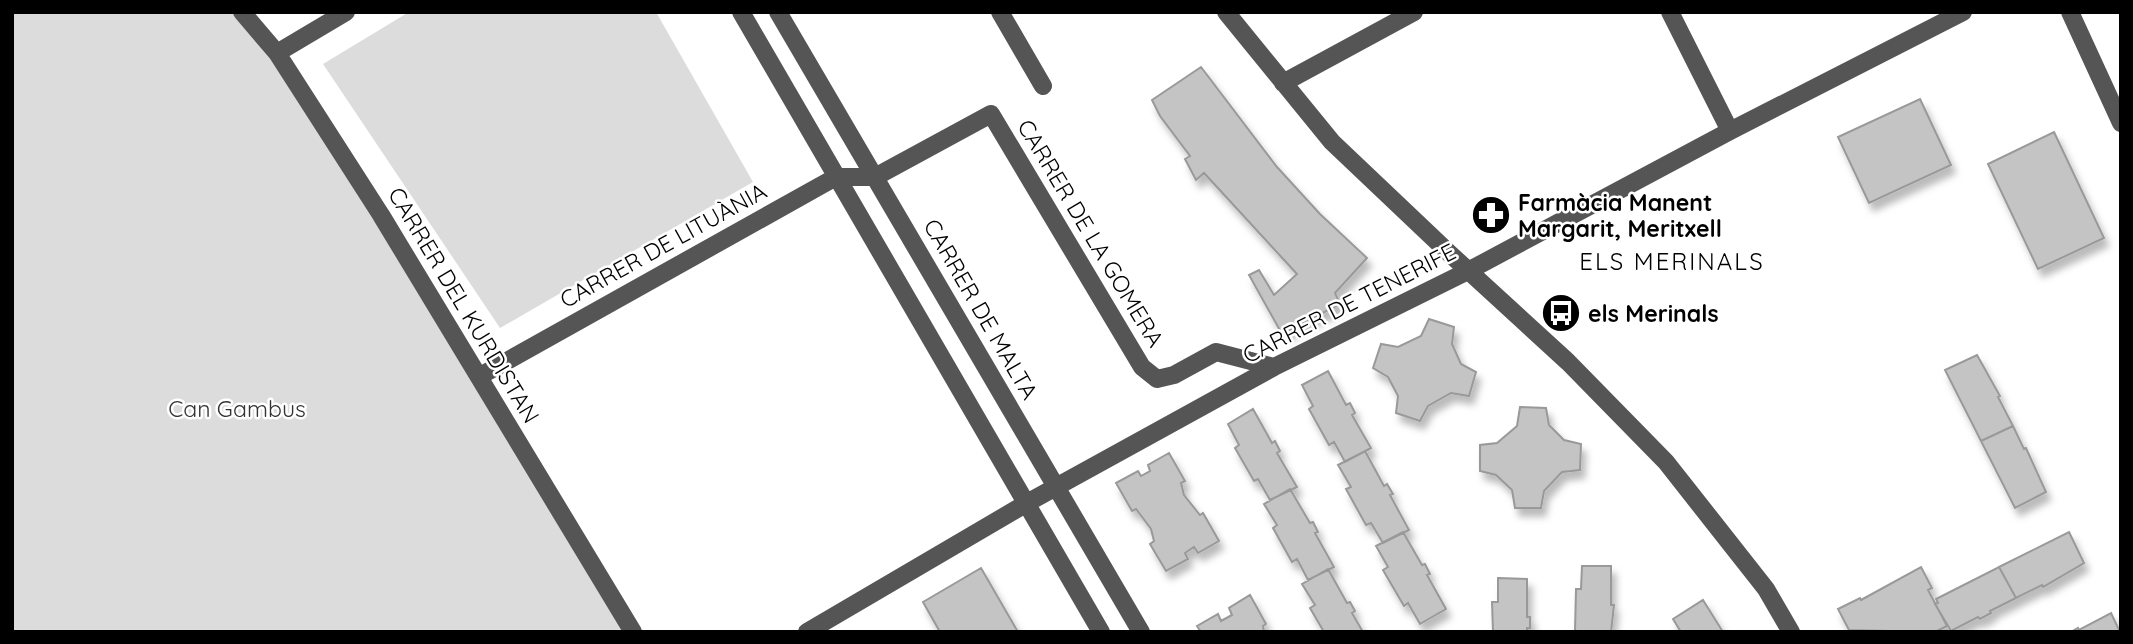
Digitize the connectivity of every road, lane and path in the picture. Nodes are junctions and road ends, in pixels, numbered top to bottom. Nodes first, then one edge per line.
1 (242, 12) edge
2 (346, 12) edge
3 (741, 12) edge
4 (778, 12) edge
5 (1000, 12) edge
6 (1226, 12) edge
7 (1414, 12) edge
8 (1670, 12) edge
9 (1964, 12) edge
10 (2070, 12) edge
11 (277, 53) junction
12 (1283, 83) junction
13 (1044, 86) dead end
14 (2121, 123) edge
15 (1730, 131) junction
16 (836, 177) junction
17 (875, 177) junction
18 (1468, 271) junction
19 (1274, 367) junction
20 (480, 376) junction
21 (1056, 487) junction
22 (1027, 503) junction
23 (633, 632) edge
24 (807, 632) edge
25 (1101, 632) edge
26 (1141, 632) edge
27 (1791, 632) edge

1 - 11 street, CARRER DEL KURDISTAN
2 - 11 street
3 - 16 street
4 - 17 street, CARRER DE MALTA
5 - 13 street
6 - 12 street
7 - 12 street
8 - 15 street
9 - 15 street, CARRER DE TENERIFE
10 - 14 street
11 - 20 street, CARRER DEL KURDISTAN
12 - 18 street
15 - 18 street, CARRER DE TENERIFE
16 - 17 street, CARRER DE LITUÀNIA
16 - 20 street, CARRER DE LITUÀNIA
16 - 22 street
17 - 19 street, CARRER DE LA GOMERA
17 - 21 street, CARRER DE MALTA
18 - 19 street, CARRER DE TENERIFE
18 - 27 street
19 - 21 street, CARRER DE TENERIFE
20 - 23 street, CARRER DEL KURDISTAN
21 - 22 street, CARRER DE TENERIFE
21 - 26 street, CARRER DE MALTA
22 - 24 street, CARRER DE TENERIFE
22 - 25 street

